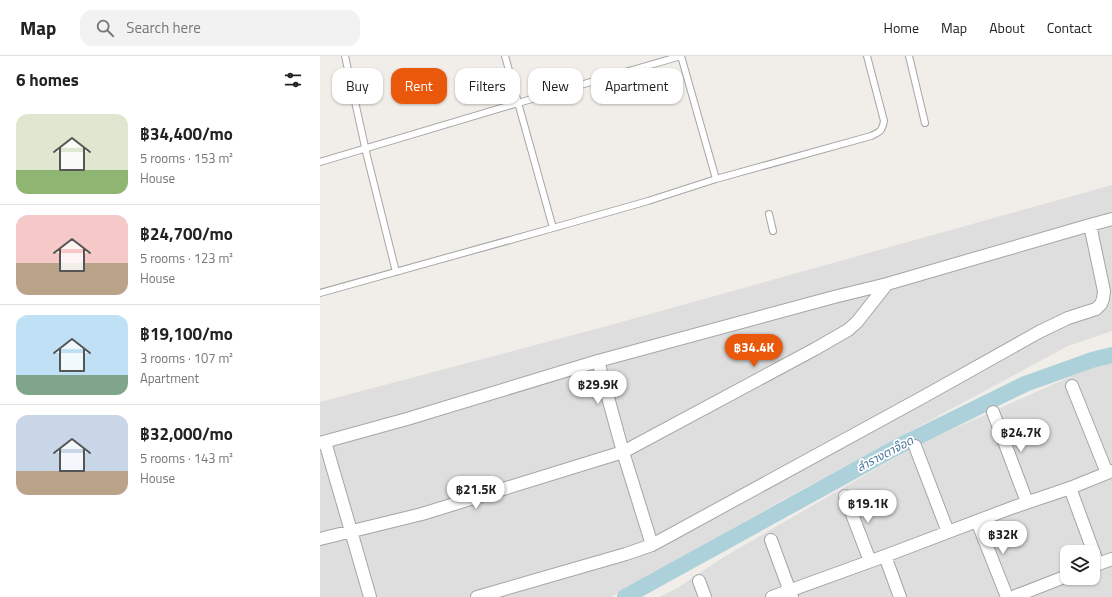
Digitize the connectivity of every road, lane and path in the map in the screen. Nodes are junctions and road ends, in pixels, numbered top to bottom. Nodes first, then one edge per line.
1 (345, 56) edge
2 (505, 56) edge
3 (681, 56) edge
4 (867, 56) edge
5 (909, 56) edge
6 (508, 68) edge
7 (520, 101) edge
8 (511, 104) edge
9 (519, 104) edge
10 (925, 123) dead end
11 (366, 148) junction
12 (320, 162) edge
13 (716, 179) junction
14 (769, 214) dead end
15 (1112, 219) edge
16 (1090, 225) junction
17 (553, 228) junction
18 (773, 231) dead end
19 (396, 272) junction
20 (887, 284) junction
21 (320, 293) edge
22 (598, 361) junction
23 (1072, 386) dead end
24 (993, 412) dead end
25 (322, 442) edge
26 (915, 446) dead end
27 (623, 452) junction
28 (1110, 472) edge
29 (1070, 488) junction
30 (845, 496) dead end
31 (1027, 502) junction
32 (977, 521) junction
33 (351, 530) junction
34 (948, 532) junction
35 (320, 539) edge
36 (771, 540) dead end
37 (652, 545) junction
38 (1089, 545) edge
39 (885, 556) junction
40 (1112, 559) edge
41 (870, 561) junction
42 (1100, 563) edge
43 (1060, 579) edge
44 (699, 581) dead end
45 (791, 594) edge
46 (370, 597) edge
47 (477, 597) edge
48 (705, 597) edge
49 (772, 597) edge
50 (900, 597) edge
51 (1007, 597) edge
52 (1013, 597) edge

1 - 11 lane
2 - 6 lane
3 - 7 lane
3 - 13 lane
4 - 13 lane
5 - 10 lane
8 - 11 lane
9 - 17 lane
11 - 12 lane
11 - 19 lane
13 - 17 lane
14 - 18 lane
15 - 16 street
16 - 20 street
16 - 37 street
17 - 19 lane
19 - 21 lane
20 - 22 street
20 - 27 street
22 - 25 street
22 - 27 street
23 - 28 street
24 - 31 street
25 - 33 street
26 - 34 street
27 - 33 street
27 - 37 street
28 - 29 street
29 - 31 street
29 - 38 street
30 - 41 street
31 - 32 street
32 - 34 street
32 - 51 street
33 - 35 street
33 - 46 street
34 - 39 street
36 - 45 street
37 - 47 street
39 - 41 street
39 - 50 street
40 - 42 street
41 - 45 street
43 - 52 street
44 - 48 street
45 - 49 street

